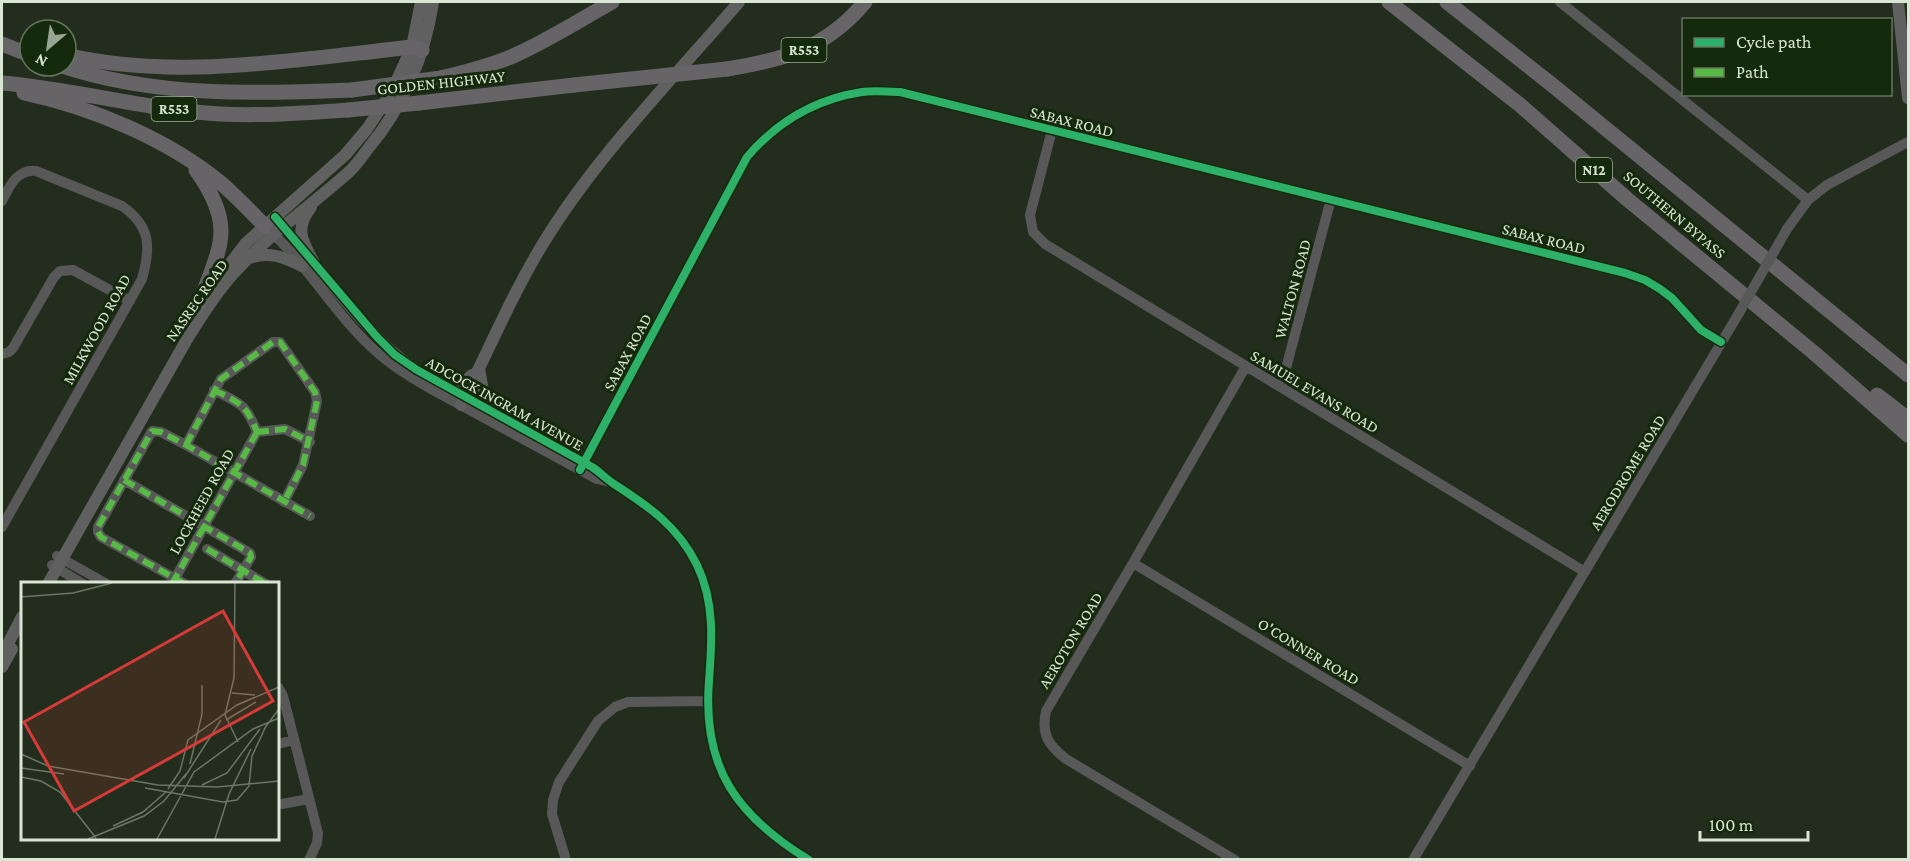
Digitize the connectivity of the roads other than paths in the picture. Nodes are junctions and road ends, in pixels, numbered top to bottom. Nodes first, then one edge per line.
1 (421, 2) edge
2 (433, 2) edge
3 (612, 2) edge
4 (740, 2) edge
5 (750, 2) edge
6 (865, 2) edge
7 (1389, 2) edge
8 (1447, 2) edge
9 (1560, 2) edge
10 (1898, 2) edge
11 (2, 39) edge
12 (18, 43) edge
13 (2, 44) edge
14 (417, 49) junction
15 (18, 51) edge
16 (692, 56) junction
17 (78, 57) edge
18 (78, 70) edge
19 (2, 83) edge
20 (2, 89) edge
21 (1908, 98) edge
22 (1052, 130) junction
23 (1908, 142) edge
24 (190, 162) junction
25 (319, 196) junction
26 (1331, 200) junction
27 (1808, 200) junction
28 (2, 201) edge
29 (274, 225) junction
30 (248, 258) junction
31 (308, 264) junction
32 (130, 301) junction
33 (198, 307) junction
34 (1798, 340) junction
35 (1721, 342) junction
36 (2, 354) edge
37 (1246, 366) junction
38 (479, 367) junction
39 (1908, 375) edge
40 (1281, 387) junction
41 (449, 388) junction
42 (214, 390) junction
43 (463, 400) junction
44 (493, 413) junction
45 (1908, 419) edge
46 (257, 432) junction
47 (1908, 435) edge
48 (310, 442) junction
49 (186, 445) junction
50 (582, 466) junction
51 (233, 474) junction
52 (124, 480) junction
53 (284, 502) junction
54 (310, 516) dead end
55 (205, 526) junction
56 (2, 527) edge
57 (207, 549) dead end
58 (57, 562) junction
59 (1133, 563) junction
60 (243, 570) junction
61 (1585, 572) junction
62 (173, 580) edge
63 (43, 582) edge
64 (49, 582) edge
65 (81, 582) edge
66 (102, 582) edge
67 (236, 582) edge
68 (263, 582) edge
69 (21, 619) edge
70 (21, 631) edge
71 (2, 655) edge
72 (2, 667) edge
73 (279, 689) edge
74 (708, 701) junction
75 (294, 740) junction
76 (279, 744) edge
77 (1470, 766) junction
78 (309, 799) junction
79 (282, 804) dead end
80 (309, 860) edge
81 (566, 860) edge
82 (809, 860) edge
83 (1234, 860) edge
84 (1413, 860) edge

1 - 14 main road, NASREC ROAD
2 - 14 main road, NASREC ROAD
3 - 18 highway, GOLDEN HIGHWAY / R553, bridge
4 - 16 main road
5 - 16 main road
6 - 19 highway, GOLDEN HIGHWAY / R553, bridge
7 - 34 highway, SOUTHERN BYPASS / N12
8 - 39 highway, SOUTHERN BYPASS / N12
9 - 27 street
10 - 21 main road
11 - 12 highway
13 - 15 highway
14 - 17 highway
14 - 25 main road, NASREC ROAD
14 - 29 main road, NASREC ROAD
16 - 38 main road
20 - 24 highway
22 - 26 street, SABAX ROAD
22 - 37 street, SAMUEL EVANS ROAD
22 - 50 street, SABAX ROAD
23 - 27 street, AERODROME ROAD
24 - 29 highway
24 - 33 highway
25 - 29 main road, NASREC ROAD
25 - 31 main road
26 - 35 street, SABAX ROAD
26 - 40 street, WALTON ROAD
27 - 35 street, AERODROME ROAD, bridge
28 - 32 street, MILKWOOD ROAD
29 - 30 main road, NASREC ROAD
29 - 31 street, ADCOCK INGRAM AVENUE
29 - 33 main road, NASREC ROAD
30 - 31 main road
30 - 58 main road, NASREC ROAD
31 - 41 street, ADCOCK INGRAM AVENUE
31 - 43 street, ADCOCK INGRAM AVENUE
32 - 36 street
32 - 56 street, MILKWOOD ROAD
33 - 58 main road, NASREC ROAD
34 - 45 highway
34 - 47 highway, SOUTHERN BYPASS / N12
35 - 61 street, AERODROME ROAD
37 - 40 street, SAMUEL EVANS ROAD
37 - 59 street, AEROTON ROAD
38 - 41 main road
38 - 43 main road
38 - 44 main road
40 - 61 street, SAMUEL EVANS ROAD
41 - 43 street, ADCOCK INGRAM AVENUE
42 - 46 street
42 - 48 street
42 - 49 street
43 - 44 street, ADCOCK INGRAM AVENUE
43 - 50 street, ADCOCK INGRAM AVENUE
44 - 50 street, ADCOCK INGRAM AVENUE
46 - 48 street
46 - 51 street, LOCKHEED ROAD
48 - 53 street
49 - 51 street
49 - 52 street
50 - 74 street, ADCOCK INGRAM AVENUE
51 - 53 street
51 - 55 street, LOCKHEED ROAD
52 - 55 street
52 - 62 street
53 - 54 street
55 - 60 street
55 - 62 street, LOCKHEED ROAD
57 - 60 street
58 - 63 main road, NASREC ROAD
58 - 64 main road, NASREC ROAD
58 - 65 street
58 - 66 street
59 - 77 street, O'CONNER ROAD
59 - 83 street, AEROTON ROAD
60 - 67 street
60 - 68 street
61 - 77 street, AERODROME ROAD
69 - 71 main road
70 - 72 main road
73 - 75 street
74 - 81 street
74 - 82 street, ADCOCK INGRAM AVENUE
75 - 76 street
75 - 78 street
77 - 84 street, AERODROME ROAD
78 - 79 street
78 - 80 street

